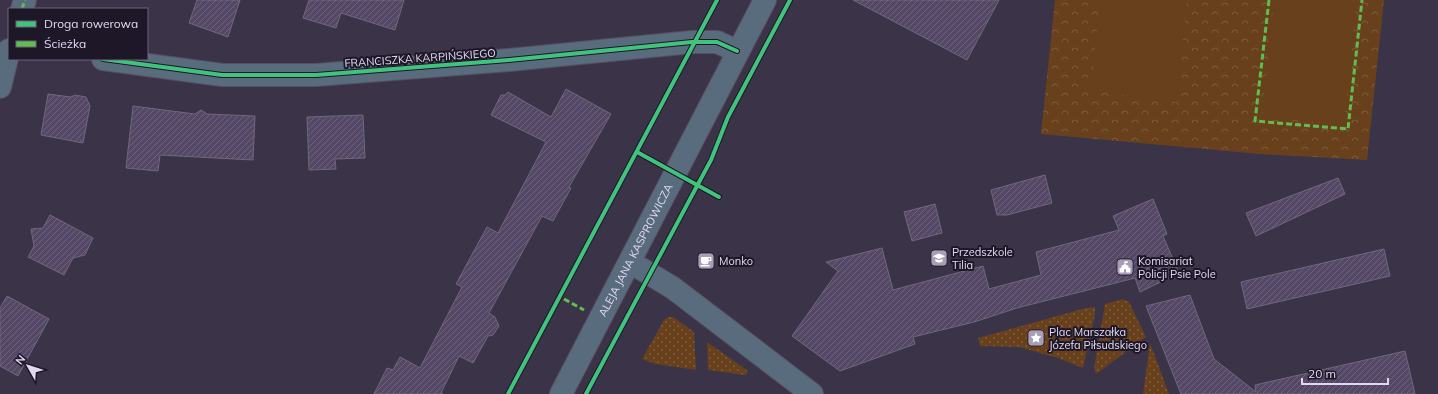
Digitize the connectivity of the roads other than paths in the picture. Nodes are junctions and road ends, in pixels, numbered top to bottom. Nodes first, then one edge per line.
1 (765, 0) edge
2 (737, 51) junction
3 (8, 54) edge
4 (110, 60) edge
5 (0, 87) edge
6 (630, 262) junction
7 (561, 394) edge
8 (812, 394) edge

1 - 2 street, ALEJA JANA KASPROWICZA
2 - 4 street, FRANCISZKA KARPIŃSKIEGO
2 - 6 street, ALEJA JANA KASPROWICZA
3 - 5 street
6 - 7 street, ALEJA JANA KASPROWICZA
6 - 8 street

